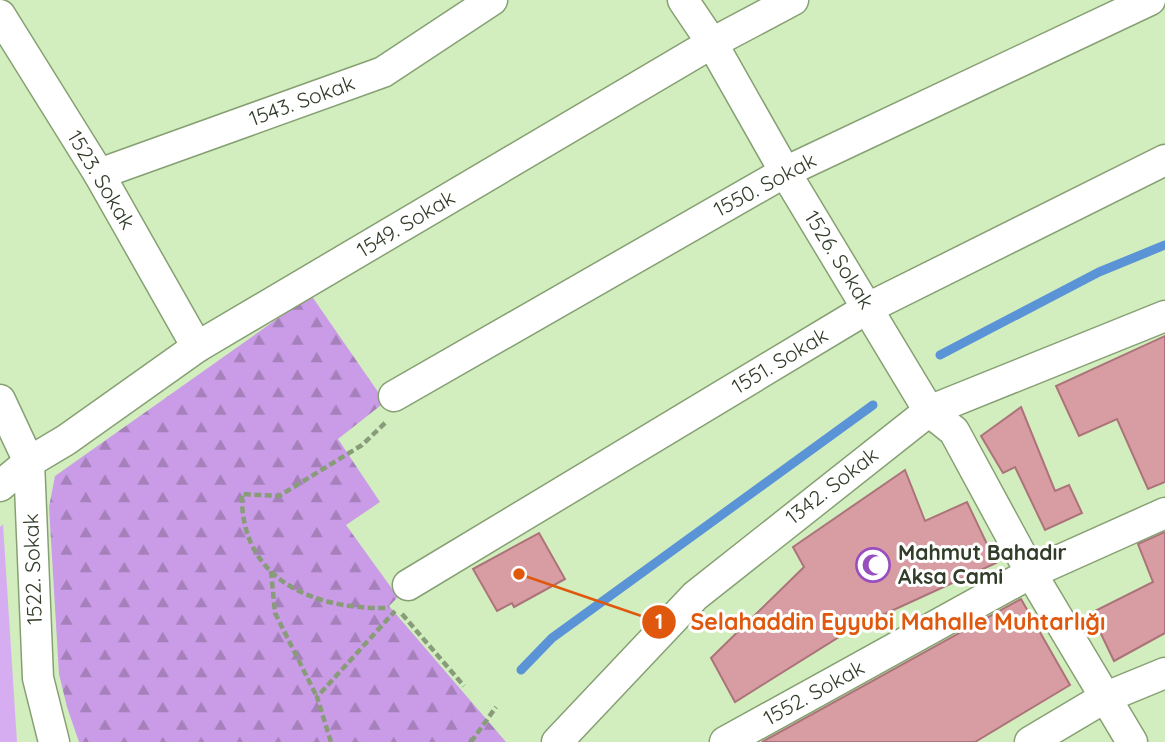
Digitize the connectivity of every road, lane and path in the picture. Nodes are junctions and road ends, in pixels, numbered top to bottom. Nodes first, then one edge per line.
1 (12, 0) edge
2 (492, 0) edge
3 (683, 0) edge
4 (793, 0) edge
5 (1150, 0) edge
6 (0, 5) edge
7 (460, 8) edge
8 (0, 15) edge
9 (712, 43) junction
10 (1165, 160) edge
11 (785, 172) junction
12 (99, 174) junction
13 (869, 308) junction
14 (1165, 316) edge
15 (197, 347) junction
16 (394, 396) joint
17 (0, 400) edge
18 (929, 411) junction
19 (29, 463) junction
20 (0, 486) edge
21 (1165, 513) edge
22 (271, 570) junction
23 (1031, 573) junction
24 (403, 597) junction
25 (1165, 673) edge
26 (464, 686) dead end
27 (317, 697) junction
28 (1104, 698) junction
29 (496, 707) dead end
30 (54, 742) edge
31 (331, 742) edge
32 (471, 742) edge
33 (557, 742) edge
34 (725, 742) edge
35 (1030, 742) edge
36 (1132, 742) edge

1 - 6 street
2 - 7 street, 1543. Sokak
3 - 9 street, 1526. Sokak
4 - 9 street, 1549. Sokak
5 - 11 street, 1550. Sokak
7 - 12 street, 1543. Sokak
8 - 12 street, 1523. Sokak
9 - 11 street, 1526. Sokak
9 - 15 street, 1549. Sokak
10 - 13 street, 1551. Sokak
11 - 13 street, 1526. Sokak
11 - 16 street, 1550. Sokak
12 - 15 street, 1523. Sokak
13 - 18 street, 1526. Sokak
13 - 24 street, 1551. Sokak
14 - 18 street, 1342. Sokak
15 - 19 street, 1549. Sokak
16 - 22 path
17 - 19 street, 1522. Sokak
18 - 23 street, 1526. Sokak
18 - 33 street, 1342. Sokak
19 - 20 street, 1549. Sokak
19 - 30 street, 1522. Sokak
21 - 23 street, 1552. Sokak
22 - 24 path
22 - 27 path
23 - 28 street, 1526. Sokak
23 - 34 street, 1552. Sokak
24 - 26 path
24 - 27 path
25 - 28 street
27 - 31 path
28 - 35 street
28 - 36 street, 1526. Sokak
29 - 32 path

